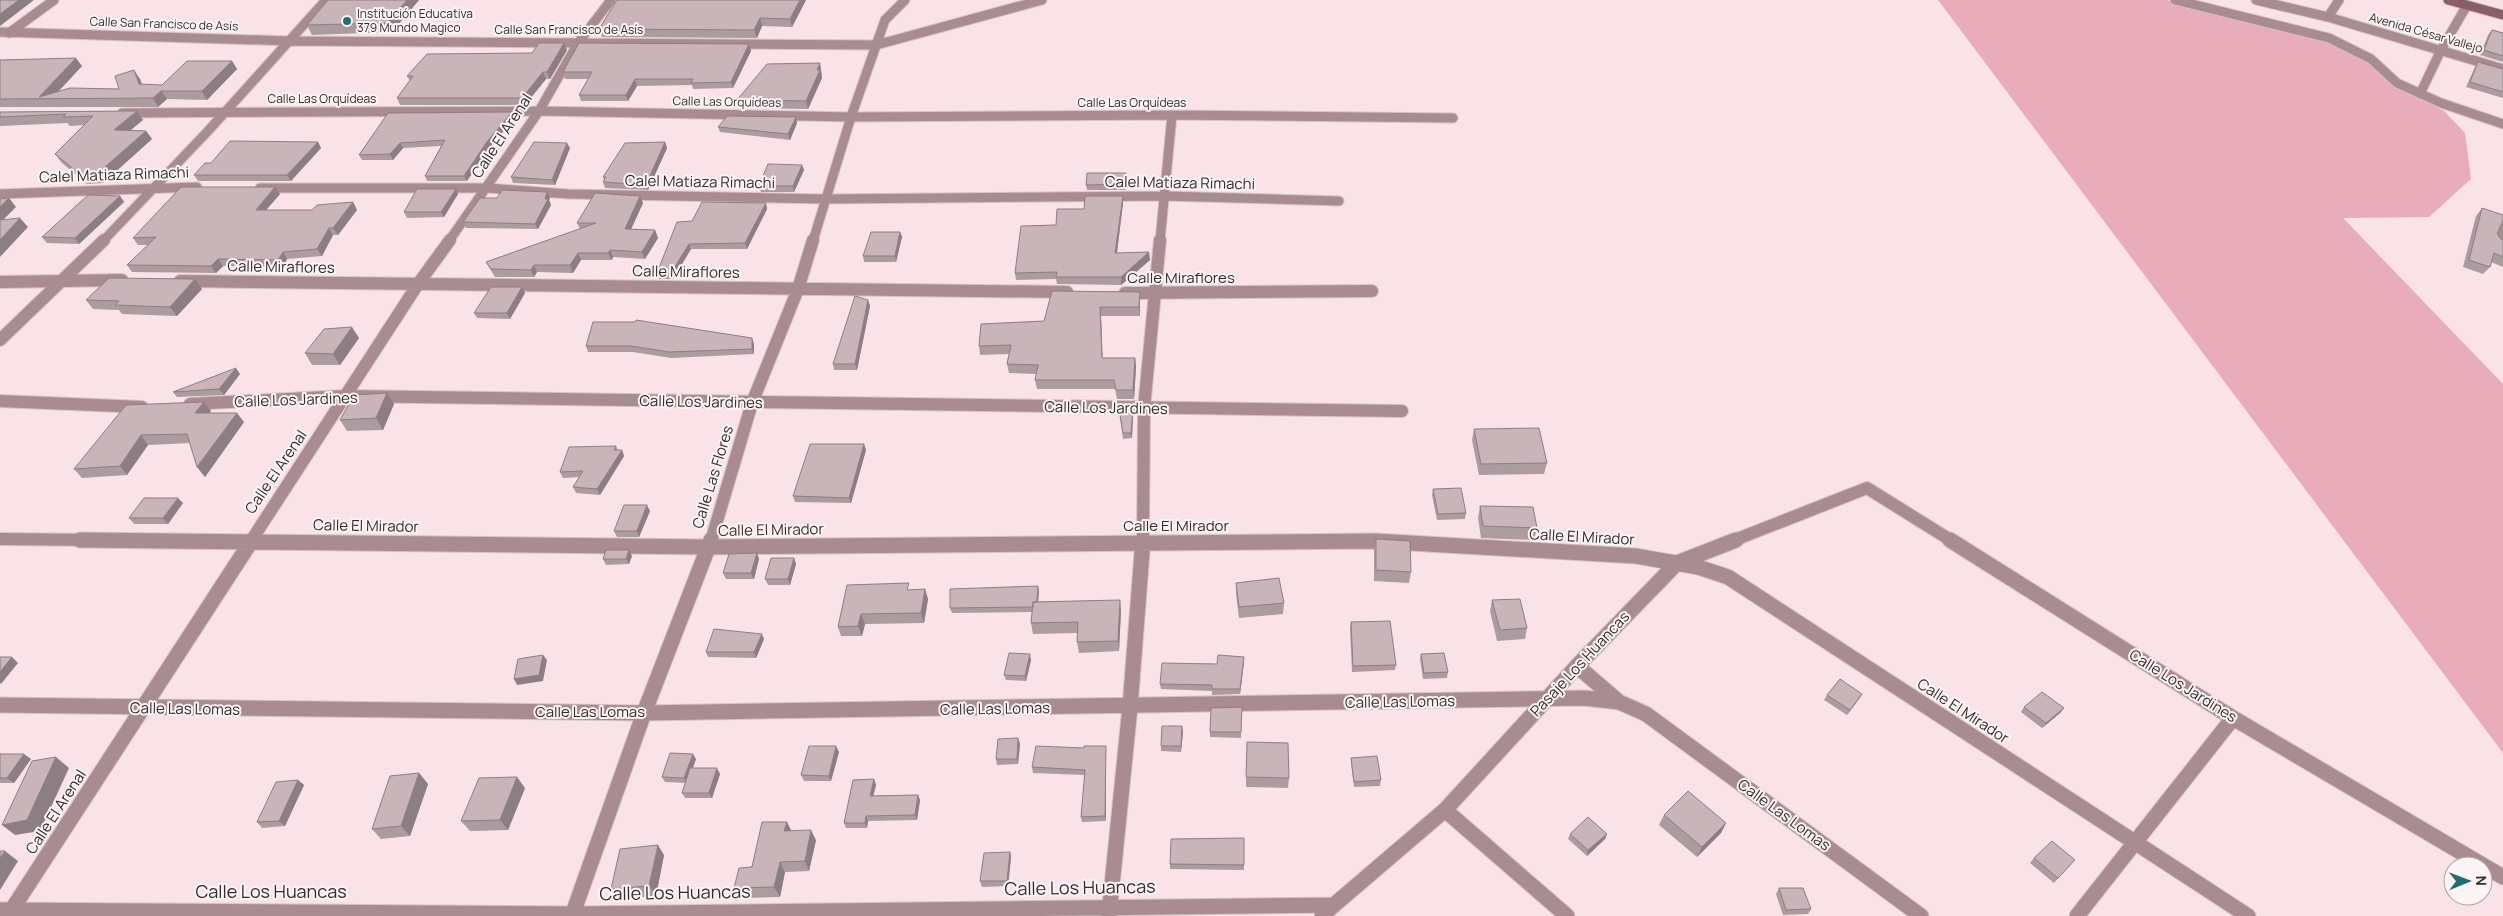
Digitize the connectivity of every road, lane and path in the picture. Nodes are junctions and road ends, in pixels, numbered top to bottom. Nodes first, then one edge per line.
1 (54, 0) edge
2 (326, 0) edge
3 (611, 0) edge
4 (905, 0) edge
5 (1042, 0) edge
6 (2175, 0) edge
7 (2256, 0) edge
8 (2339, 0) edge
9 (2448, 0) edge
10 (2467, 5) junction
11 (2503, 16) edge
12 (2328, 17) junction
13 (0, 32) edge
14 (10, 32) junction
15 (0, 40) edge
16 (290, 41) junction
17 (578, 43) junction
18 (876, 45) junction
19 (2441, 50) junction
20 (2503, 69) edge
21 (2420, 94) junction
22 (539, 111) junction
23 (224, 112) junction
24 (107, 113) edge
25 (1172, 115) junction
26 (852, 116) junction
27 (1453, 118) dead end
28 (2503, 124) edge
29 (156, 187) junction
30 (205, 187) edge
31 (244, 188) edge
32 (488, 188) junction
33 (0, 194) edge
34 (1164, 196) junction
35 (825, 199) junction
36 (1339, 201) dead end
37 (2503, 228) edge
38 (2501, 241) edge
39 (67, 279) junction
40 (135, 280) edge
41 (164, 280) edge
42 (0, 282) edge
43 (418, 284) junction
44 (798, 289) junction
45 (1372, 291) dead end
46 (1076, 292) edge
47 (1116, 293) edge
48 (1156, 294) junction
49 (0, 340) edge
50 (346, 396) junction
51 (0, 401) edge
52 (752, 403) junction
53 (174, 405) edge
54 (155, 406) edge
55 (1144, 408) junction
56 (1402, 411) dead end
57 (1868, 488) joint
58 (0, 539) edge
59 (249, 541) junction
60 (1142, 542) junction
61 (708, 547) junction
62 (1677, 563) junction
63 (1577, 666) junction
64 (1547, 700) junction
65 (1619, 702) junction
66 (0, 705) edge
67 (1130, 707) junction
68 (141, 708) junction
69 (644, 713) junction
70 (2234, 718) junction
71 (1445, 810) junction
72 (2134, 841) junction
73 (2503, 877) edge
74 (1334, 904) junction
75 (1109, 912) edge
76 (9, 913) edge
77 (572, 915) edge
78 (1322, 916) edge
79 (1567, 916) edge
80 (1921, 916) edge
81 (2077, 916) edge
82 (2248, 916) edge

1 - 14 street
2 - 16 street
3 - 17 street, Calle El Arenal
4 - 18 street, Calle Las Flores
5 - 18 street, Calle San Francisco de Asís
6 - 21 street
7 - 12 street, Avenida César Vallejo
8 - 12 street
9 - 10 main road
10 - 11 main road
10 - 19 street
12 - 19 street, Avenida César Vallejo
13 - 14 street, Calle San Francisco de Asís
14 - 15 street
14 - 16 street, Calle San Francisco de Asís
16 - 17 street, Calle San Francisco de Asís
16 - 23 street
17 - 18 street, Calle San Francisco de Asís
17 - 22 street, Calle El Arenal
18 - 26 street, Calle Las Flores
19 - 20 street, Avenida César Vallejo
19 - 21 street
21 - 28 street
22 - 23 street, Calle Las Orquídeas
22 - 26 street, Calle Las Orquídeas
22 - 32 street, Calle El Arenal
23 - 24 street, Calle Las Orquídeas
23 - 29 street
25 - 26 street, Calle Las Orquídeas
25 - 27 street, Calle Las Orquídeas
25 - 34 street
26 - 35 street, Calle Las Flores
29 - 30 street, Calel Matiaza Rimachi
29 - 33 street, Calel Matiaza Rimachi
29 - 39 street
31 - 32 street, Calel Matiaza Rimachi
32 - 35 street, Calel Matiaza Rimachi
32 - 43 street, Calle El Arenal
34 - 35 street, Calel Matiaza Rimachi
34 - 36 street, Calel Matiaza Rimachi
34 - 48 street
35 - 44 street, Calle Las Flores
37 - 38 street
39 - 40 street
39 - 42 street
39 - 49 street
41 - 43 street, Calle Miraflores
43 - 44 street, Calle Miraflores
43 - 50 street, Calle El Arenal
44 - 46 street, Calle Miraflores
44 - 52 street, Calle Las Flores
45 - 48 street, Calle Miraflores
47 - 48 street, Calle Miraflores
48 - 55 street
50 - 52 street, Calle Los Jardines
50 - 53 street, Calle Los Jardines
50 - 59 street, Calle El Arenal
51 - 54 street
52 - 55 street, Calle Los Jardines
52 - 61 street, Calle Las Flores
55 - 56 street, Calle Los Jardines
55 - 60 street
57 - 62 street, Pasaje Los Huancas
57 - 70 street, Calle Los Jardines
58 - 59 street, Calle El Mirador
59 - 61 street, Calle El Mirador
59 - 68 street, Calle El Arenal
60 - 61 street, Calle El Mirador
60 - 62 street, Calle El Mirador
60 - 67 street
61 - 69 street, Calle Las Flores
62 - 63 street, Pasaje Los Huancas
62 - 72 street, Calle El Mirador
63 - 64 street, Pasaje Los Huancas
63 - 65 street
64 - 65 street, Calle Las Lomas
64 - 67 street, Calle Las Lomas
64 - 71 street, Pasaje Los Huancas
65 - 80 street, Calle Las Lomas
66 - 68 street, Calle Las Lomas
67 - 69 street, Calle Las Lomas
67 - 75 street
68 - 69 street, Calle Las Lomas
68 - 76 street, Calle El Arenal
69 - 77 street, Calle Las Flores
70 - 72 street
70 - 73 street, Calle Los Jardines
71 - 74 street, Pasaje Los Huancas
71 - 79 street
72 - 81 street
72 - 82 street, Calle El Mirador
74 - 75 street, Calle Los Huancas
74 - 78 street
75 - 77 street, Calle Los Huancas
76 - 77 street, Calle Los Huancas

